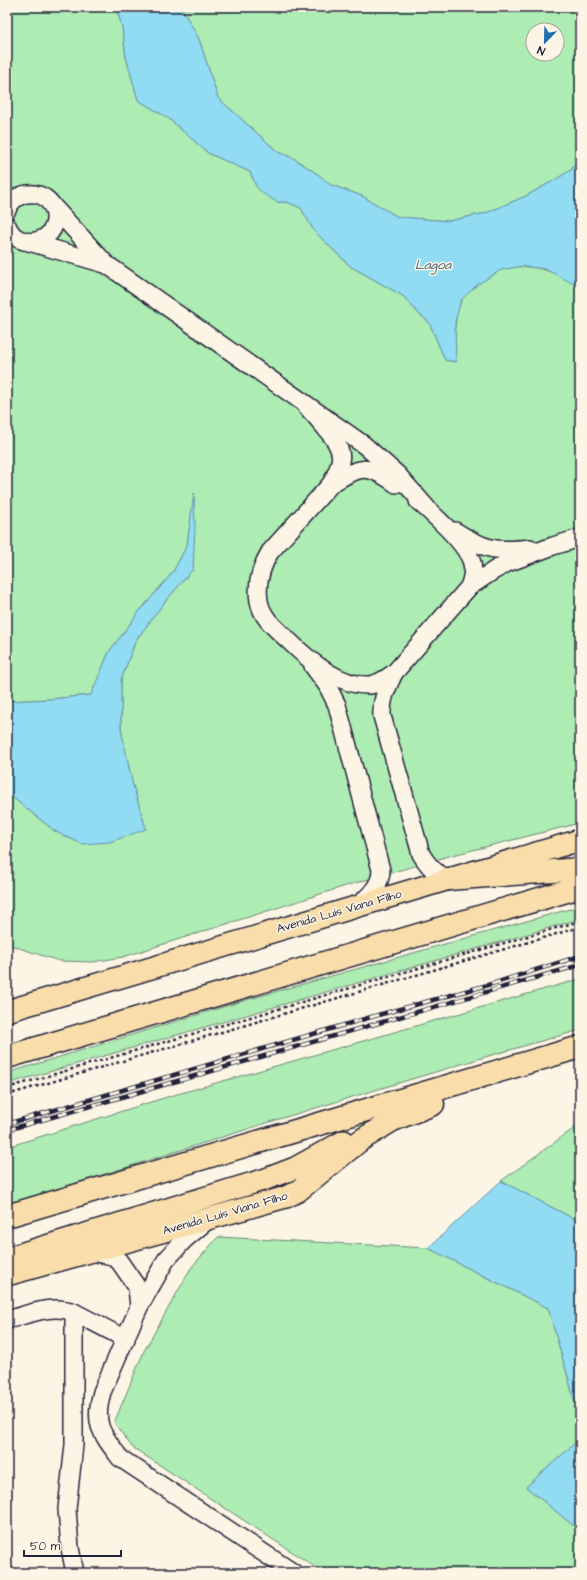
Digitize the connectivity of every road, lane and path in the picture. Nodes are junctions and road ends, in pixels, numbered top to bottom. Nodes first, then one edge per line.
1 (49, 202) junction
2 (7, 210) edge
3 (7, 225) edge
4 (29, 242) junction
5 (106, 264) junction
6 (305, 404) junction
7 (330, 484) junction
8 (427, 508) junction
9 (444, 524) junction
10 (580, 538) edge
11 (552, 546) junction
12 (469, 587) junction
13 (308, 660) junction
14 (394, 673) junction
15 (580, 840) edge
16 (580, 868) edge
17 (448, 879) junction
18 (580, 887) edge
19 (359, 905) junction
20 (580, 920) edge
21 (580, 927) edge
22 (7, 1010) edge
23 (573, 1050) edge
24 (7, 1056) edge
25 (7, 1088) edge
26 (7, 1095) edge
27 (395, 1119) junction
28 (7, 1216) edge
29 (212, 1217) junction
30 (89, 1252) junction
31 (7, 1258) edge
32 (7, 1275) edge
33 (139, 1307) junction
34 (74, 1312) junction
35 (7, 1320) edge
36 (126, 1339) junction
37 (75, 1573) edge
38 (294, 1573) edge

1 - 2 street
1 - 4 street
1 - 5 street
3 - 4 street
4 - 5 street
5 - 6 street
6 - 7 street
6 - 8 street
7 - 8 street
7 - 13 street
8 - 9 street
9 - 11 street
9 - 12 street
10 - 11 street
11 - 12 street
12 - 14 street
13 - 14 street
13 - 19 street
14 - 17 street
15 - 17 main road, Avenida Luís Viana Filho
16 - 17 highway
17 - 19 main road, Avenida Luís Viana Filho
18 - 24 highway
19 - 22 main road, Avenida Luís Viana Filho
20 - 25 path
21 - 26 path
23 - 27 highway
23 - 28 highway
27 - 29 main road, Avenida Luís Viana Filho
27 - 31 main road, Avenida Luís Viana Filho
29 - 30 main road, Avenida Luís Viana Filho
29 - 33 street
30 - 32 main road, Avenida Luís Viana Filho
30 - 33 street
33 - 36 street
34 - 35 street
34 - 36 street
34 - 37 street
36 - 38 street

